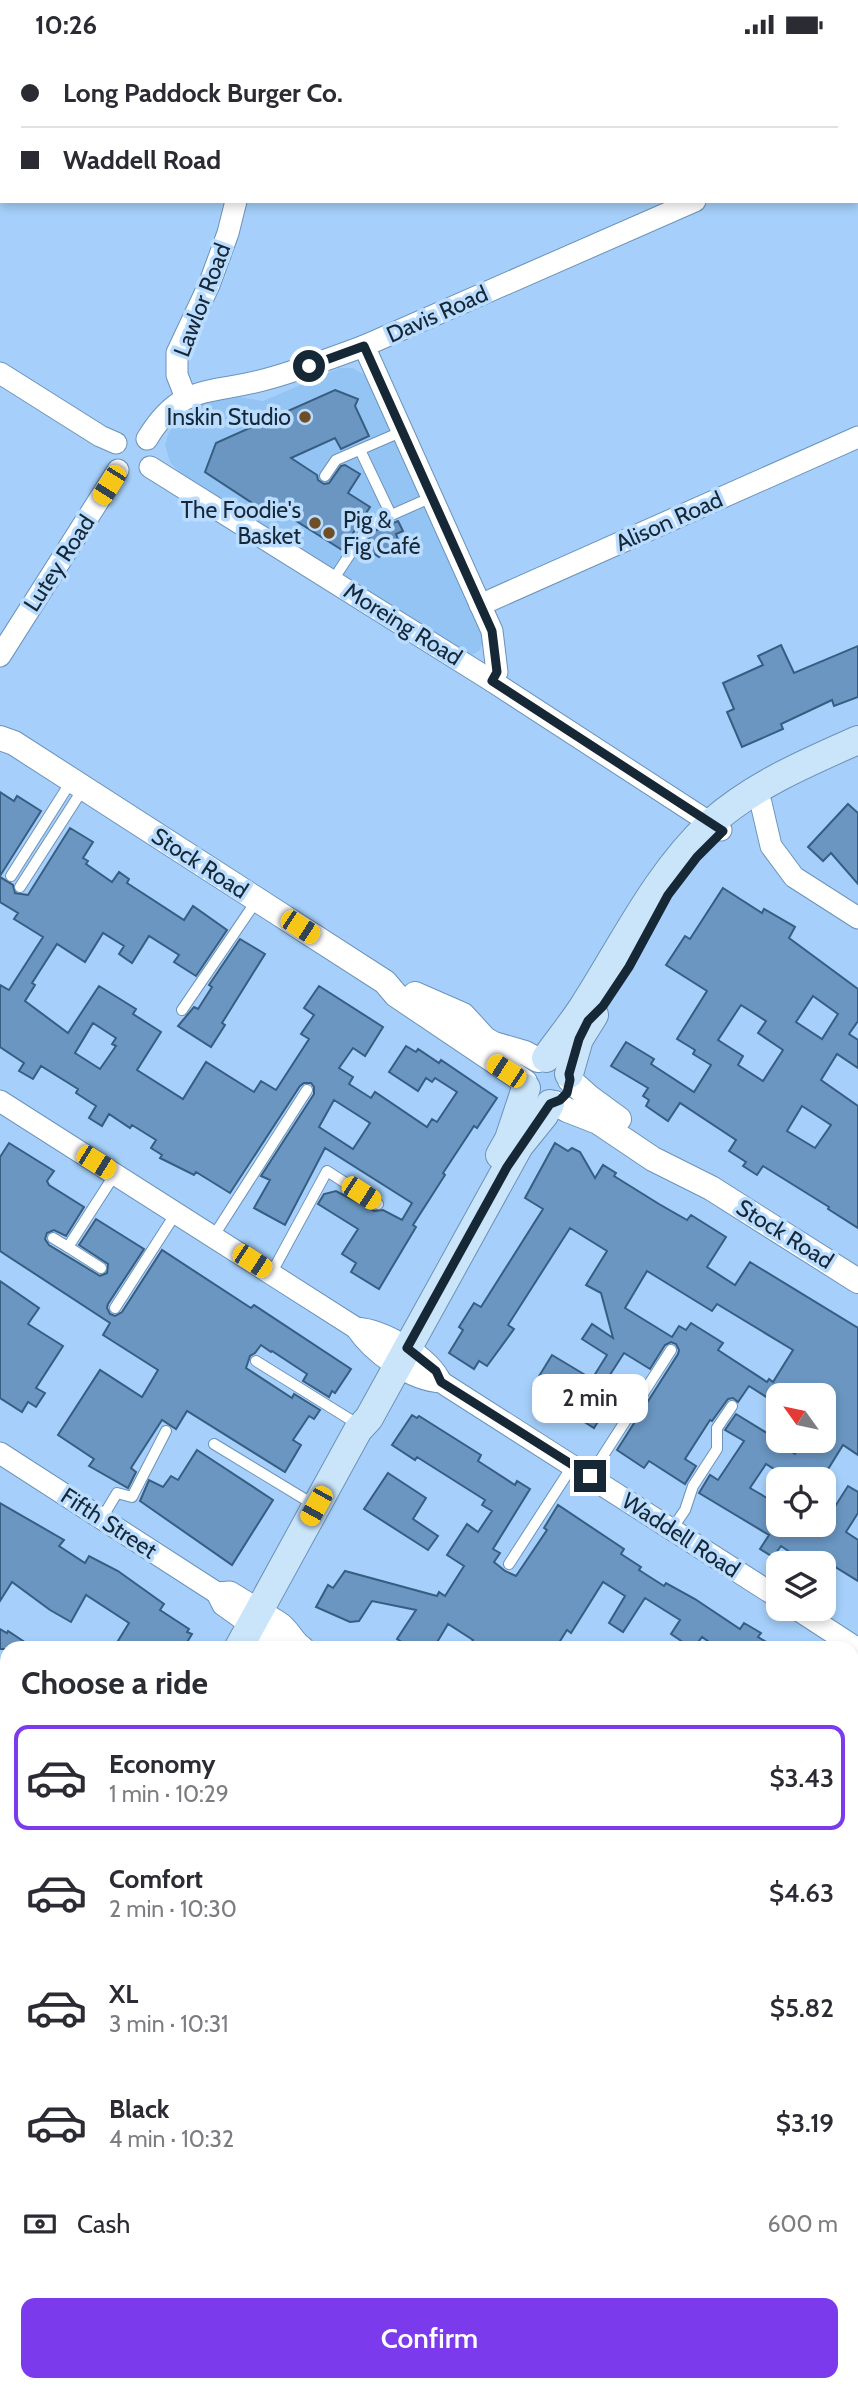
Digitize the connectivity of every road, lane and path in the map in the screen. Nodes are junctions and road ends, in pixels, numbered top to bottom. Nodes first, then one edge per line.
1 (236, 203) edge
2 (690, 203) edge
3 (364, 346) junction
4 (0, 373) edge
5 (186, 398) junction
6 (403, 431) junction
7 (858, 437) edge
8 (147, 439) junction
9 (116, 443) junction
10 (360, 450) junction
11 (150, 467) junction
12 (118, 470) junction
13 (325, 476) dead end
14 (432, 497) junction
15 (391, 515) junction
16 (332, 580) junction
17 (480, 605) junction
18 (0, 656) edge
19 (492, 681) junction
20 (5, 735) edge
21 (858, 740) edge
22 (858, 751) edge
23 (78, 784) junction
24 (761, 803) junction
25 (717, 827) junction
26 (11, 876) dead end
27 (20, 887) dead end
28 (257, 900) junction
29 (858, 918) edge
30 (182, 1010) dead end
31 (534, 1072) junction
32 (306, 1090) dead end
33 (561, 1090) junction
34 (0, 1101) edge
35 (115, 1174) junction
36 (378, 1204) dead end
37 (176, 1213) junction
38 (213, 1237) junction
39 (53, 1238) dead end
40 (68, 1247) junction
41 (101, 1268) dead end
42 (271, 1274) junction
43 (858, 1280) edge
44 (115, 1308) dead end
45 (671, 1350) dead end
46 (399, 1354) junction
47 (256, 1361) dead end
48 (732, 1406) dead end
49 (359, 1428) junction
50 (166, 1431) dead end
51 (214, 1444) dead end
52 (0, 1453) edge
53 (582, 1471) junction
54 (316, 1506) junction
55 (102, 1518) junction
56 (673, 1529) junction
57 (509, 1564) dead end
58 (766, 1590) edge
59 (815, 1621) edge
60 (249, 1628) edge
61 (277, 1641) edge
62 (846, 1641) edge

1 - 5 street, Lawlor Road
2 - 3 street, Davis Road
3 - 5 street, Davis Road
3 - 6 street
4 - 9 street
5 - 8 street, Davis Road
6 - 10 lane
6 - 14 street
7 - 17 street, Alison Road
8 - 9 street
8 - 11 street
9 - 12 street
10 - 13 lane
10 - 15 lane
11 - 12 street
11 - 16 street, Moreing Road
12 - 18 street, Lutey Road
14 - 15 lane
14 - 17 street
15 - 16 lane
16 - 19 street, Moreing Road
17 - 19 street
19 - 25 street, Moreing Road
20 - 23 street, Stock Road
21 - 25 main road
22 - 24 main road
23 - 26 lane
23 - 27 lane
23 - 28 street, Stock Road
24 - 25 main road
24 - 29 street
25 - 31 main road
25 - 33 main road
28 - 30 lane
28 - 31 street, Stock Road
31 - 33 main road, Stock Road
31 - 33 main road, Stock Road
31 - 46 main road
32 - 38 lane
33 - 43 street, Stock Road
33 - 46 main road
34 - 35 street, Waddell Road
35 - 37 street, Waddell Road
35 - 40 lane
36 - 42 lane
37 - 38 street, Waddell Road
37 - 44 lane
38 - 42 street, Waddell Road
39 - 40 lane
40 - 41 lane
42 - 46 street, Waddell Road
45 - 53 lane
46 - 49 main road
46 - 53 street, Waddell Road
47 - 49 lane
48 - 56 lane
49 - 54 main road
50 - 55 lane
51 - 54 lane
52 - 55 street, Fifth Street
53 - 56 street, Waddell Road
53 - 57 lane
54 - 60 main road
55 - 60 street, Fifth Street
56 - 58 street, Waddell Road
59 - 62 street
60 - 61 street, Fifth Street

